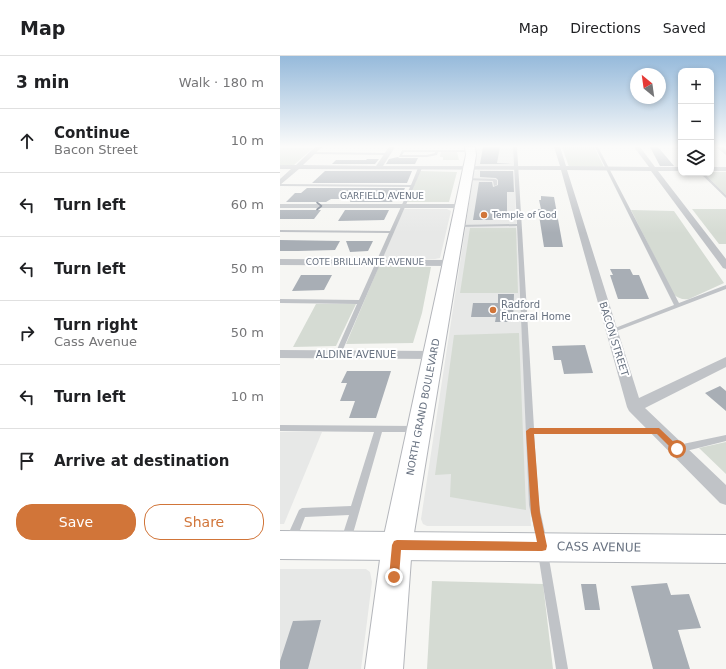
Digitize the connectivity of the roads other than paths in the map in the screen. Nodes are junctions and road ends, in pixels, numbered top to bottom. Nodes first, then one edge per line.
1 (288, 176) edge
2 (417, 176) edge
3 (466, 176) edge
4 (489, 176) edge
5 (515, 176) edge
6 (565, 176) edge
7 (610, 176) edge
8 (657, 176) edge
9 (705, 176) edge
10 (280, 184) edge
11 (495, 185) dead end
12 (412, 186) junction
13 (726, 197) edge
14 (280, 206) edge
15 (403, 206) junction
16 (461, 206) junction
17 (518, 225) junction
18 (457, 226) junction
19 (280, 231) edge
20 (392, 232) junction
21 (280, 262) edge
22 (379, 262) junction
23 (450, 263) junction
24 (726, 266) edge
25 (726, 287) edge
26 (280, 301) edge
27 (361, 302) junction
28 (677, 306) junction
29 (612, 331) junction
30 (280, 354) edge
31 (338, 354) junction
32 (433, 355) junction
33 (726, 361) edge
34 (634, 407) junction
35 (280, 428) edge
36 (379, 429) junction
37 (419, 429) junction
38 (530, 431) junction
39 (659, 431) junction
40 (726, 438) edge
41 (677, 449) junction
42 (726, 497) edge
43 (355, 510) junction
44 (284, 545) edge
45 (344, 545) junction
46 (397, 545) junction
47 (542, 546) junction
48 (726, 549) edge
49 (384, 669) edge
50 (562, 669) edge

1 - 10 street
2 - 12 lane
3 - 16 main road, NORTH GRAND BOULEVARD
4 - 11 lane
5 - 17 lane
6 - 29 street, BACON STREET
7 - 28 lane
8 - 24 street
9 - 13 lane
10 - 12 lane
12 - 15 lane
14 -> 15 street, GARFIELD AVENUE
15 - 16 street, GARFIELD AVENUE
15 - 20 lane
16 - 18 main road, NORTH GRAND BOULEVARD
17 - 18 lane
17 - 38 lane
18 - 23 main road, NORTH GRAND BOULEVARD
19 - 20 lane
20 - 22 lane
21 - 22 street, COTE BRILLIANTE AVENUE
22 - 23 street, COTE BRILLIANTE AVENUE
22 - 27 lane
23 - 32 main road, NORTH GRAND BOULEVARD
25 - 28 lane
26 - 27 lane
27 - 31 lane
28 - 29 lane
29 - 34 street, BACON STREET
30 - 31 street, ALDINE AVENUE
31 - 32 street, ALDINE AVENUE
32 - 37 main road, NORTH GRAND BOULEVARD
33 - 34 street
34 - 39 street
35 - 36 lane
36 - 37 lane
36 - 43 lane
37 - 46 main road, NORTH GRAND BOULEVARD
38 - 39 lane
38 - 47 lane
39 - 41 street
40 - 41 lane
41 - 42 street
43 - 44 lane
43 - 45 lane
44 - 45 main road, CASS AVENUE
45 - 46 main road, CASS AVENUE
46 - 47 main road, CASS AVENUE
46 - 49 main road, NORTH GRAND BOULEVARD
47 - 48 main road, CASS AVENUE
47 - 50 lane

